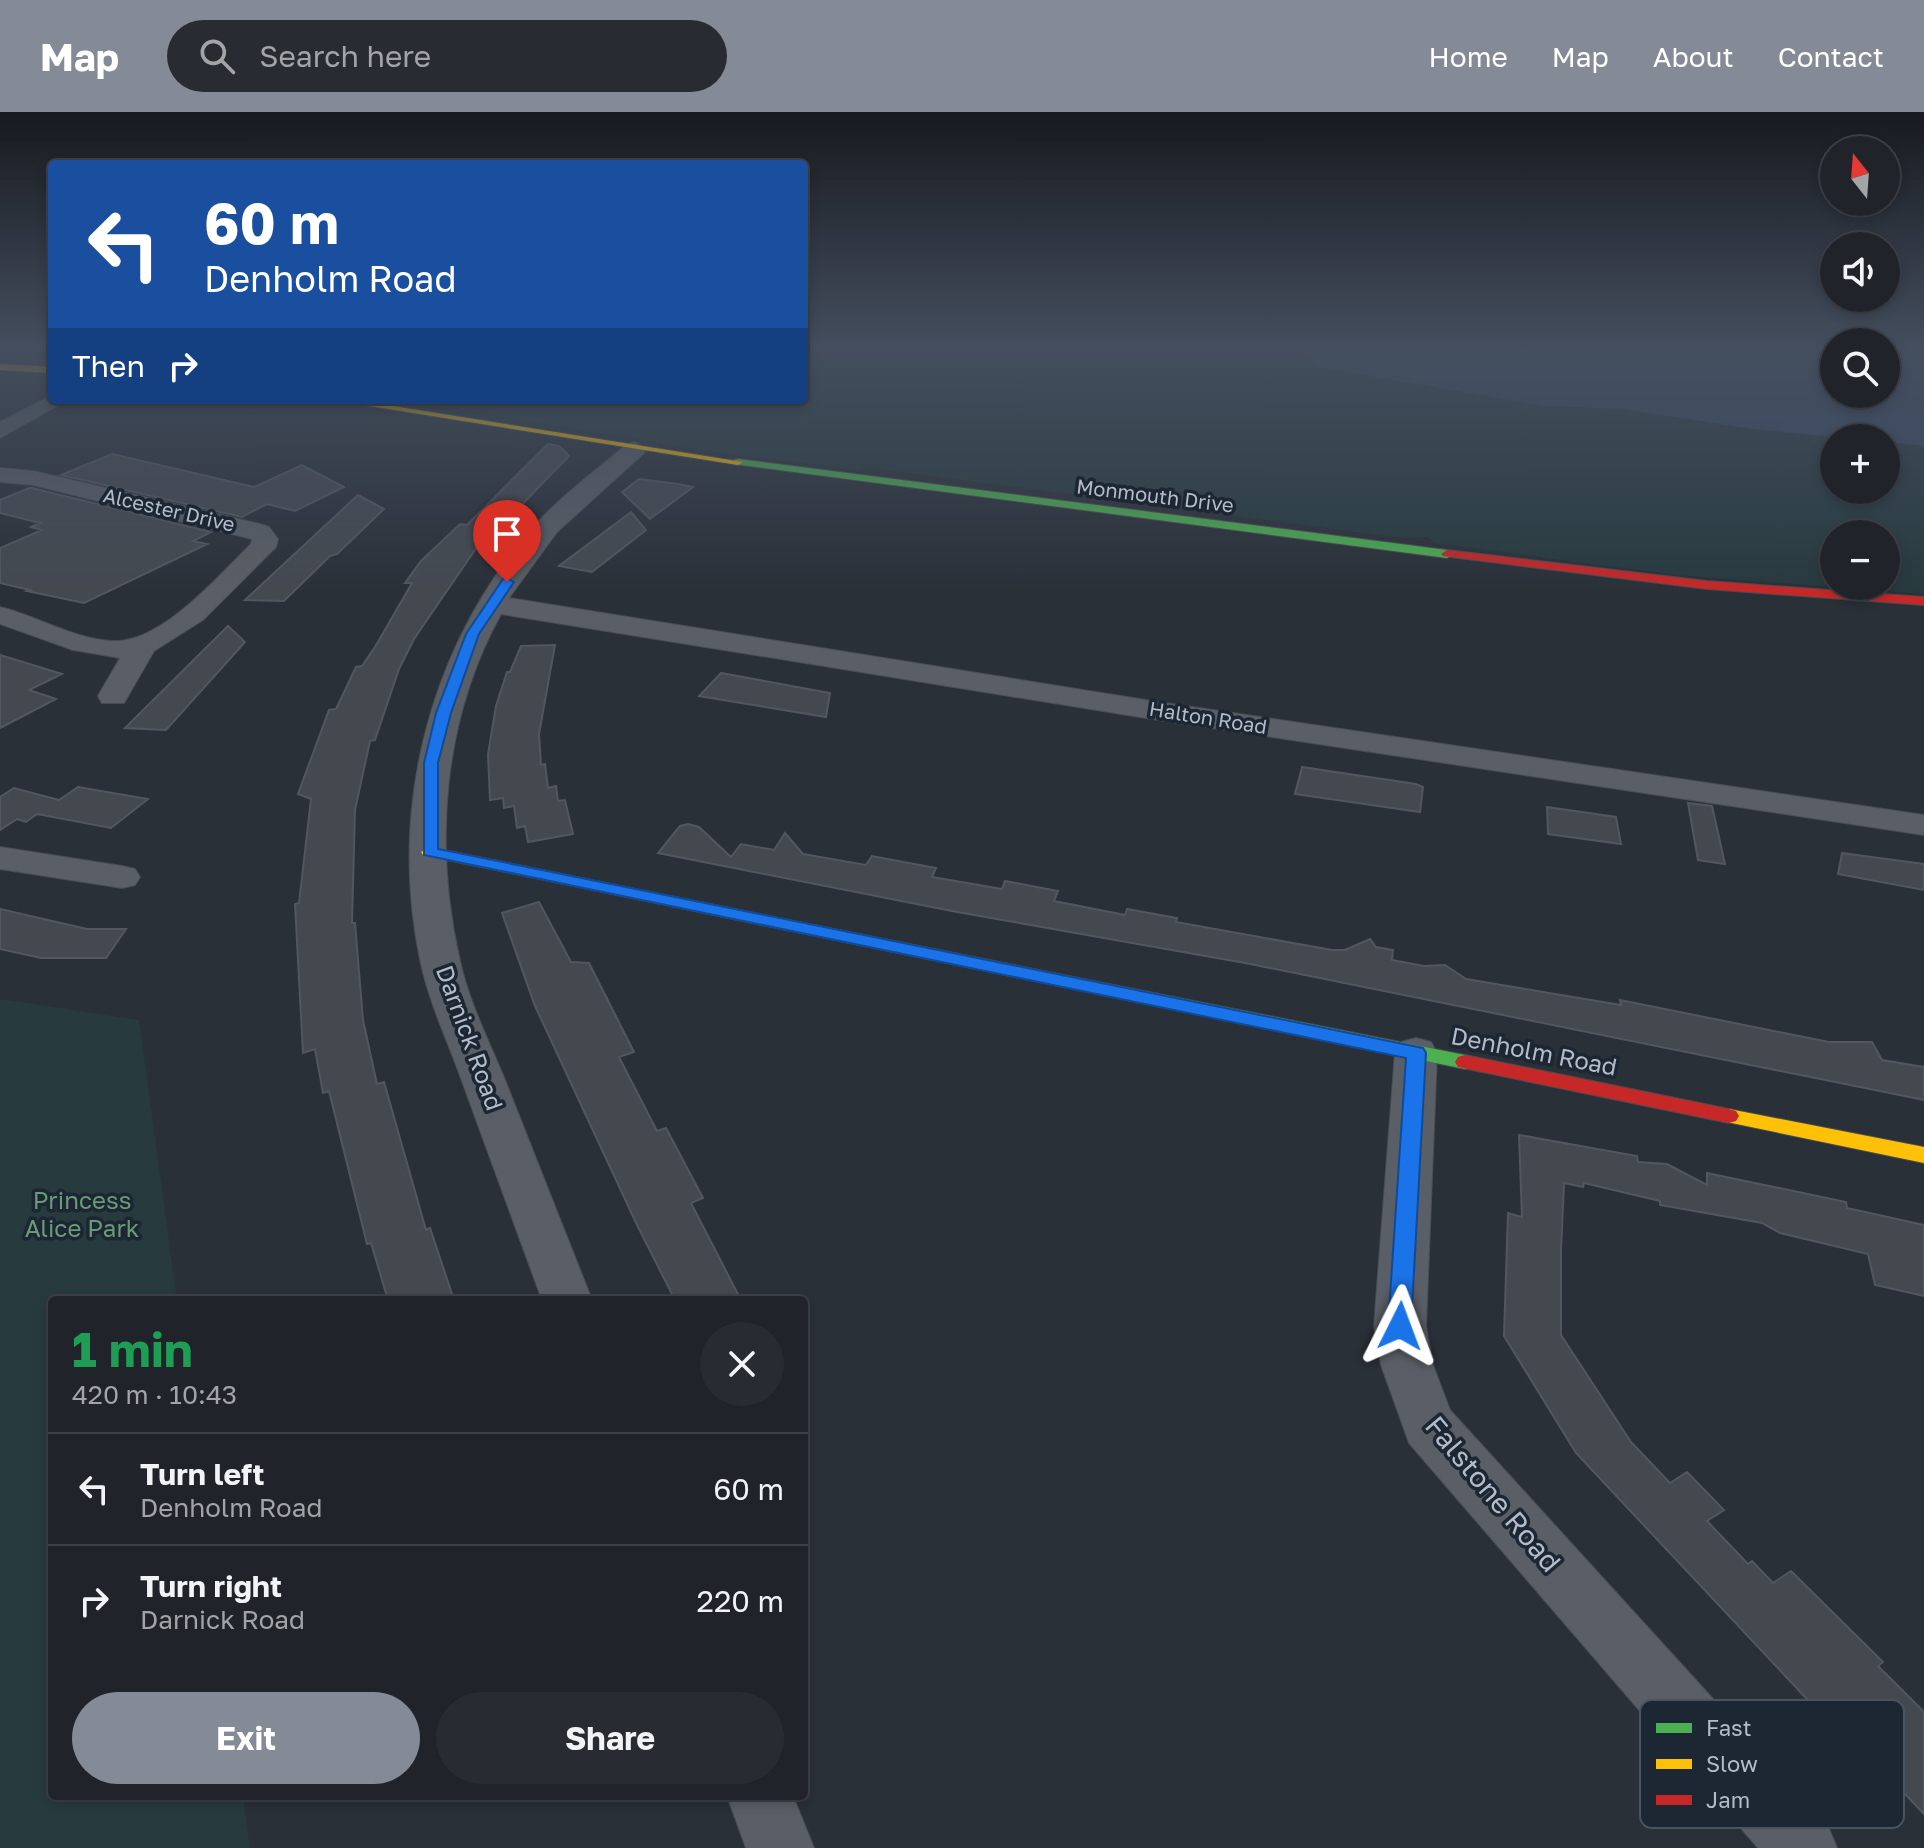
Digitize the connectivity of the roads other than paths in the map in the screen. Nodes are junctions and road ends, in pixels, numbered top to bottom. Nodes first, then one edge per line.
1 (526, 431) edge
2 (635, 449) junction
3 (0, 475) edge
4 (1924, 601) edge
5 (492, 604) junction
6 (0, 615) edge
7 (141, 648) junction
8 (113, 696) dead end
9 (1924, 825) edge
10 (429, 852) junction
11 (0, 858) edge
12 (105, 866) dead end
13 (1416, 1053) junction
14 (1924, 1155) edge
15 (565, 1296) edge
16 (1672, 1700) edge
17 (762, 1800) edge
18 (1785, 1828) edge
19 (780, 1848) edge
20 (1803, 1848) edge

1 - 2 street, Monmouth Drive
2 - 4 street, Monmouth Drive
2 - 5 street, Darnick Road
3 - 7 street, Alcester Drive
5 - 9 street, Halton Road
5 - 10 street, Darnick Road
6 - 7 street
7 - 8 street, Alcester Drive
10 - 13 street, Denholm Road
10 - 15 street, Darnick Road
11 - 12 street
13 - 14 street, Denholm Road
13 - 16 street, Falstone Road
17 - 19 street
18 - 20 street, Falstone Road

